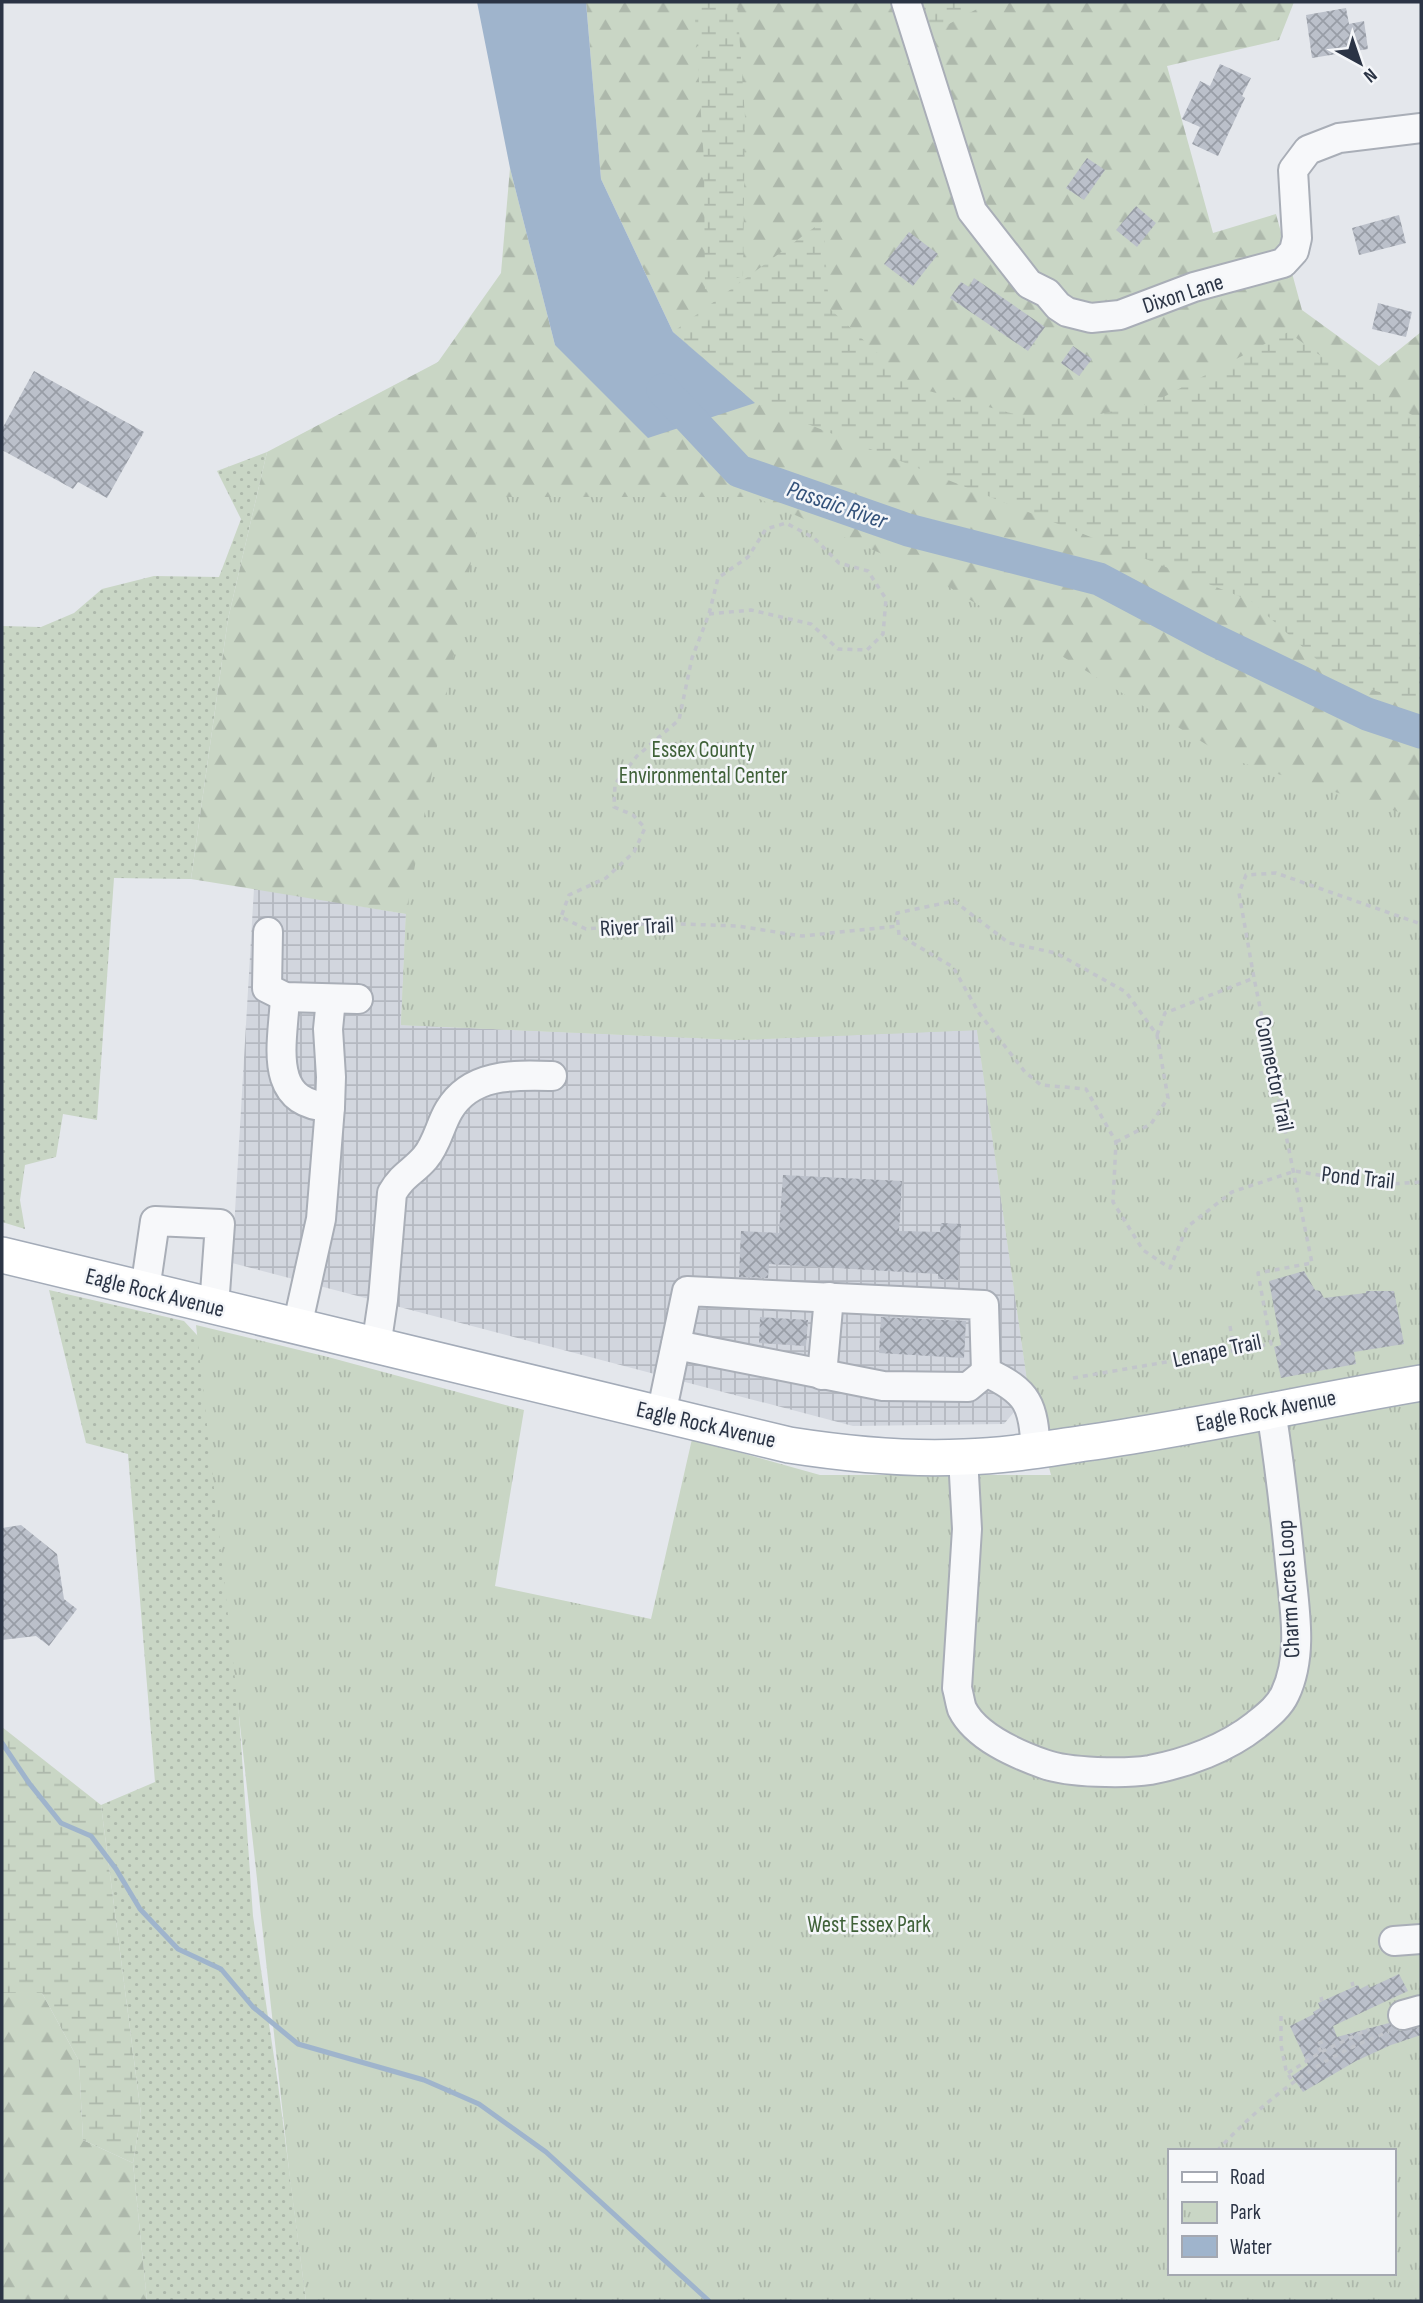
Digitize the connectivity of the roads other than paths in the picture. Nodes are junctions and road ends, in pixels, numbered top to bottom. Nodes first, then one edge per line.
1 (906, 2) edge
2 (1421, 128) edge
3 (268, 932) dead end
4 (285, 997) junction
5 (552, 1076) dead end
6 (330, 1107) junction
7 (2, 1255) edge
8 (145, 1290) junction
9 (829, 1297) junction
10 (214, 1307) junction
11 (297, 1327) junction
12 (676, 1345) junction
13 (376, 1347) junction
14 (986, 1372) junction
15 (822, 1375) junction
16 (1421, 1383) edge
17 (1271, 1410) junction
18 (661, 1415) junction
19 (1036, 1451) junction
20 (963, 1457) junction

1 - 2 street, Dixon Lane
3 - 4 street
4 - 6 street
4 - 6 street
5 - 13 street
6 - 11 street
7 - 8 main road, Eagle Rock Avenue
8 - 10 main road, Eagle Rock Avenue
8 - 10 street
9 - 12 street
9 - 14 street
9 - 15 street
10 - 11 main road, Eagle Rock Avenue
11 - 13 main road, Eagle Rock Avenue
12 - 15 street
12 - 18 street
13 - 18 main road, Eagle Rock Avenue
14 - 15 street
14 - 19 street
16 - 17 main road, Eagle Rock Avenue
17 - 19 main road, Eagle Rock Avenue
17 - 20 street, Charm Acres Loop
18 - 20 main road, Eagle Rock Avenue
19 - 20 main road, Eagle Rock Avenue

